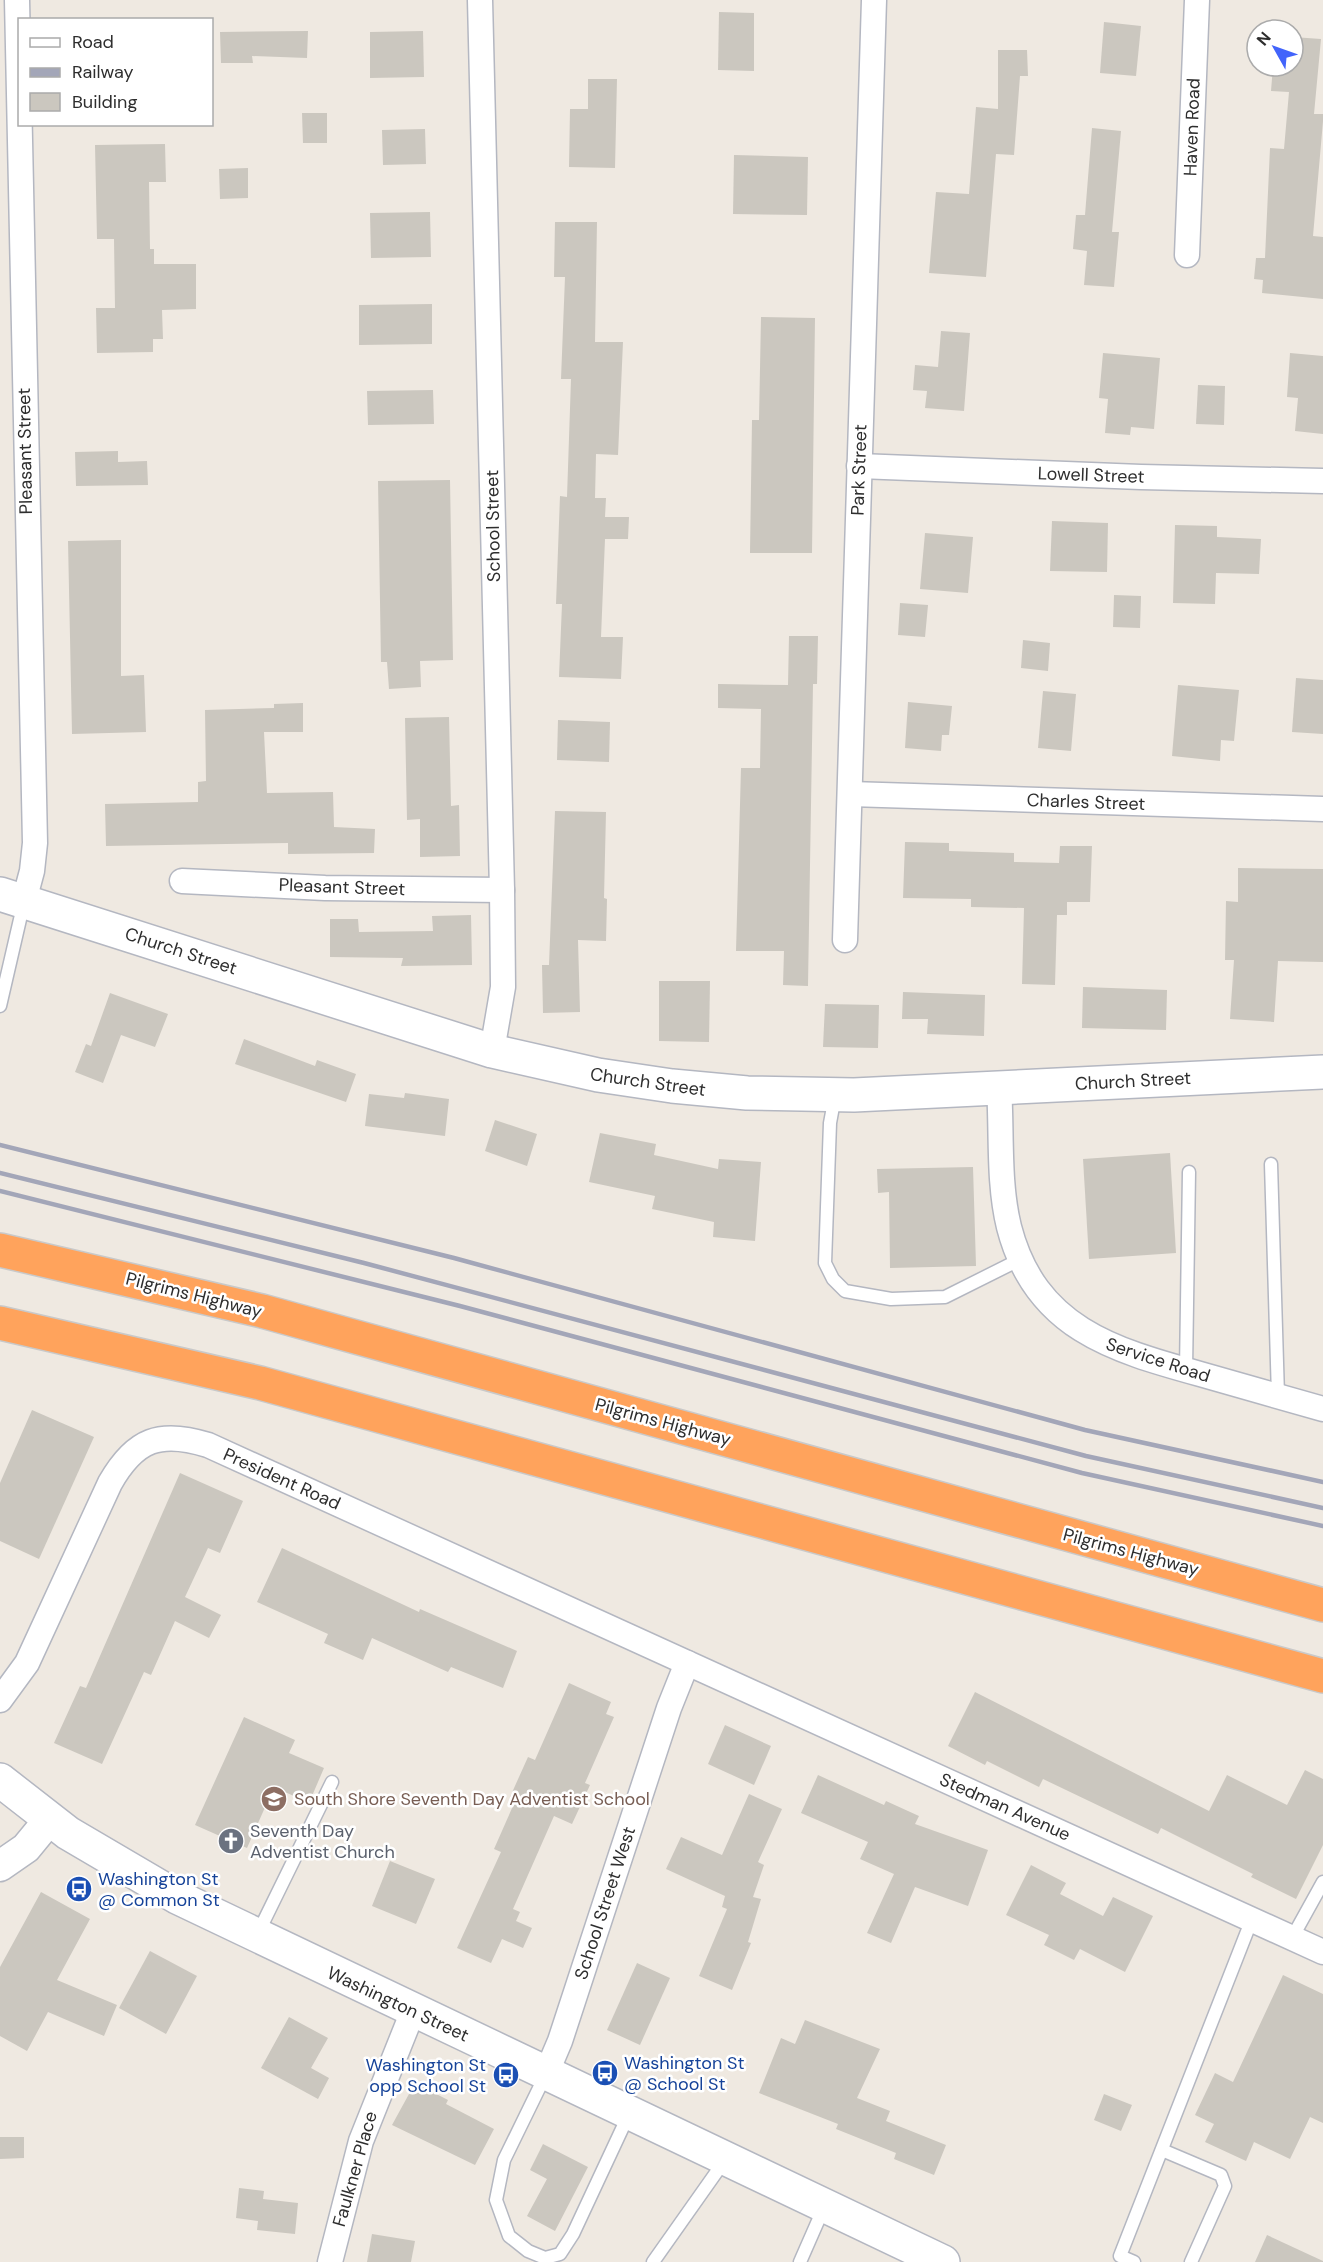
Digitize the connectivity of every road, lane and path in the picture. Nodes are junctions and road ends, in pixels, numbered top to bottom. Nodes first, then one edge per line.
1 (17, 0) edge
2 (480, 0) edge
3 (874, 0) edge
4 (1197, 0) edge
5 (18, 47) edge
6 (20, 126) edge
7 (1187, 255) dead end
8 (860, 466) junction
9 (1323, 481) edge
10 (850, 794) junction
11 (1323, 809) edge
12 (182, 880) dead end
13 (502, 890) junction
14 (12, 897) edge
15 (845, 940) dead end
16 (0, 1006) edge
17 (492, 1051) junction
18 (1323, 1072) edge
19 (999, 1087) junction
20 (835, 1095) junction
21 (1271, 1164) dead end
22 (1189, 1172) dead end
23 (0, 1251) edge
24 (1021, 1259) junction
25 (0, 1323) edge
26 (1186, 1370) junction
27 (1278, 1396) junction
28 (1323, 1409) edge
29 (1323, 1605) edge
30 (687, 1664) junction
31 (1323, 1676) edge
32 (0, 1700) edge
33 (332, 1782) dead end
34 (1, 1783) edge
35 (48, 1820) junction
36 (0, 1866) edge
37 (1323, 1882) edge
38 (1252, 1919) junction
39 (256, 1936) junction
40 (1292, 1938) junction
41 (1323, 1952) edge
42 (413, 2011) junction
43 (546, 2074) junction
44 (630, 2113) junction
45 (1162, 2150) junction
46 (726, 2159) junction
47 (825, 2205) junction
48 (1119, 2259) edge
49 (330, 2262) edge
50 (653, 2262) edge
51 (800, 2262) edge
52 (943, 2262) edge
53 (1134, 2262) edge
54 (1191, 2262) edge

1 - 5 street, Pleasant Street
2 - 13 street, School Street
3 - 8 street, Park Street
4 - 7 street, Haven Road
6 - 14 street, Pleasant Street
8 - 9 street, Lowell Street
8 - 10 street, Park Street
10 - 11 street, Charles Street
10 - 15 street, Park Street
12 - 13 street, Pleasant Street
13 - 17 street, School Street
14 - 16 lane
14 - 17 main road, Church Street
17 - 20 main road, Church Street
18 - 19 main road, Church Street
19 - 20 main road, Church Street
19 - 24 street, Service Road
20 - 24 lane
21 - 27 lane
22 - 26 lane
23 - 29 highway, Pilgrims Highway
24 - 26 street, Service Road
25 - 31 highway
26 - 27 street, Service Road
27 - 28 street, Service Road
30 - 32 street, President Road
30 - 38 street, Stedman Avenue
30 - 43 street, School Street West
33 - 39 lane
34 - 35 main road, Washington Street
35 - 36 street
35 - 39 main road, Washington Street
37 - 40 lane
38 - 40 street, Stedman Avenue
38 - 45 lane
39 - 42 main road, Washington Street
40 - 41 street, Stedman Avenue
42 - 43 main road, Washington Street
42 - 49 street, Faulkner Place
43 - 44 main road, Washington Street
43 - 44 lane
44 - 46 main road, Washington Street
45 - 48 lane
45 - 54 lane
46 - 47 main road, Washington Street
46 - 50 lane
47 - 51 lane
47 - 52 main road, Washington Street
48 - 53 lane

